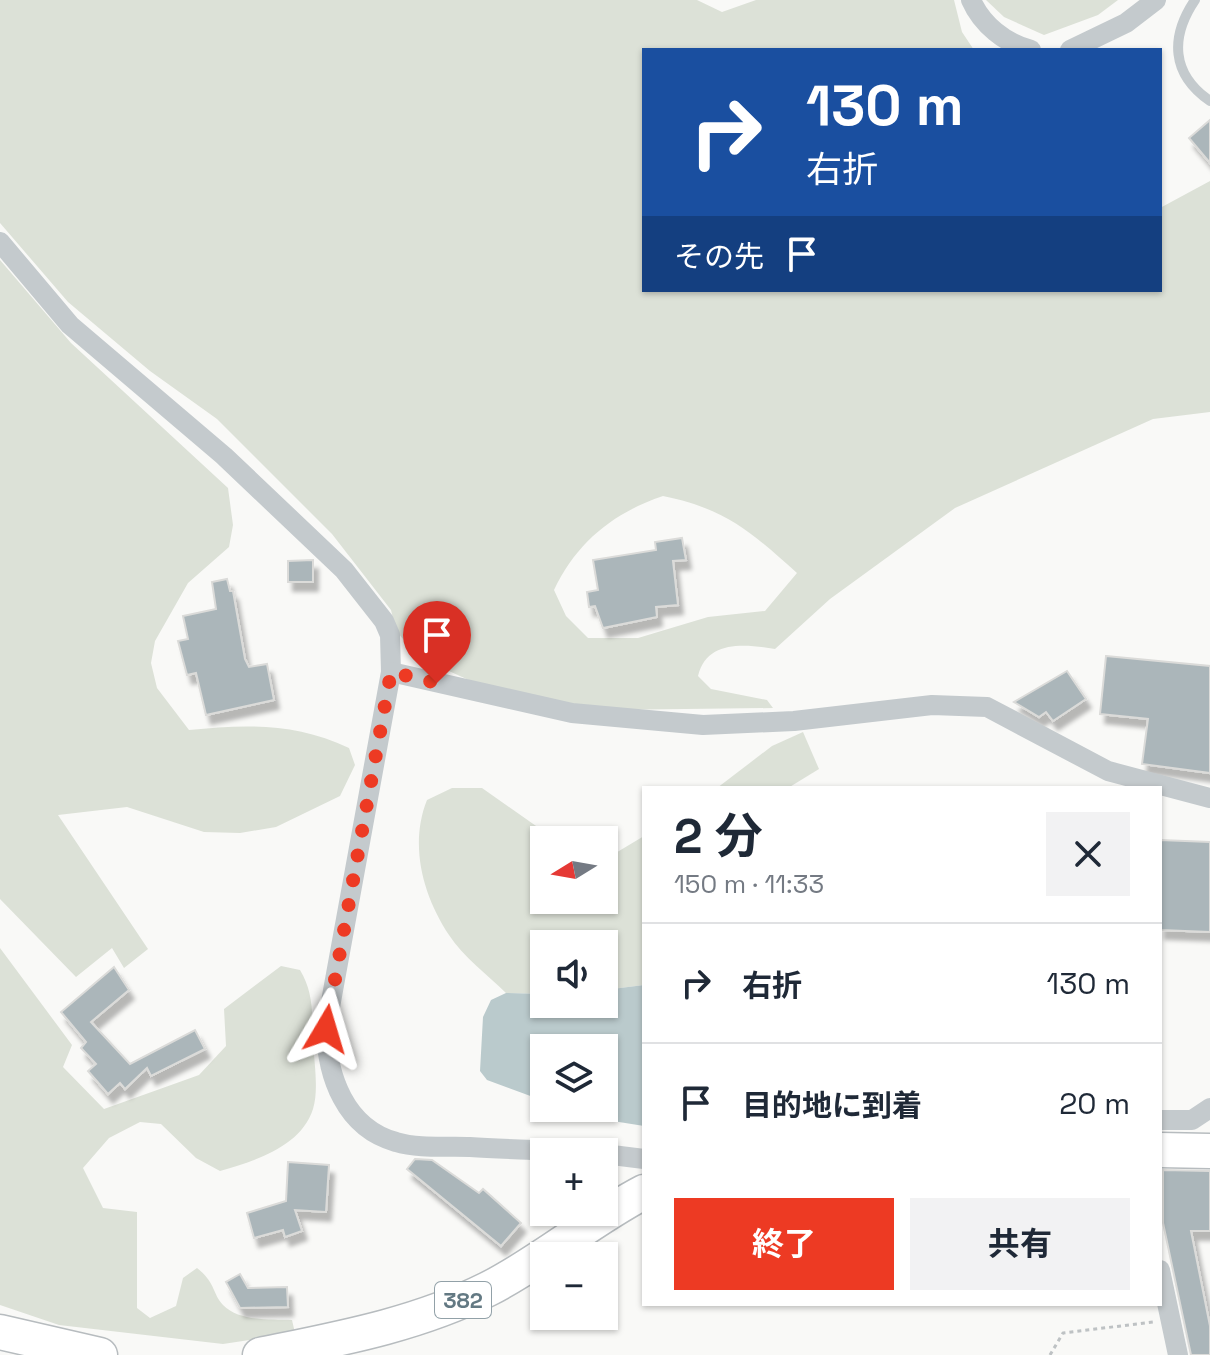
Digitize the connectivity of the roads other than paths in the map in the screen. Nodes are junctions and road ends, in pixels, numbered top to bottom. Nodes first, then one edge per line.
1 (971, 0) edge
2 (1156, 0) edge
3 (1195, 0) edge
4 (1026, 48) edge
5 (1074, 48) edge
6 (1210, 101) edge
7 (0, 242) edge
8 (391, 672) junction
9 (1210, 798) edge
10 (1210, 1108) edge
11 (1162, 1120) edge
12 (530, 1150) edge
13 (1162, 1150) edge
14 (1210, 1151) edge
15 (618, 1156) edge
16 (642, 1159) edge
17 (642, 1193) edge
18 (1162, 1280) edge
19 (13, 1342) edge
20 (100, 1355) edge
21 (260, 1355) edge
22 (1178, 1355) edge

1 - 4 street
2 - 5 street
3 - 6 lane
7 - 8 street
8 - 9 street
8 - 12 street
10 - 11 street
13 - 14 highway
15 - 16 street
17 - 21 highway, 382
18 - 22 street
19 - 20 highway

